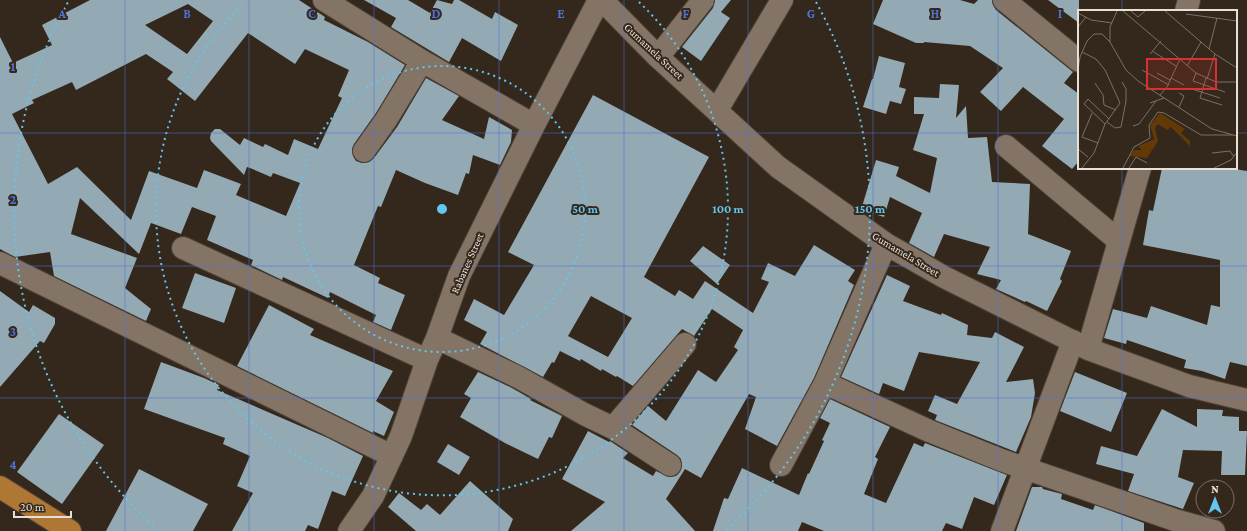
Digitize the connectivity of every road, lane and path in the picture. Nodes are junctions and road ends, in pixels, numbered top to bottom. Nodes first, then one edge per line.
1 (324, 0) edge
2 (599, 0) edge
3 (602, 0) edge
4 (703, 0) edge
5 (782, 0) edge
6 (1004, 0) edge
7 (658, 57) junction
8 (1078, 60) edge
9 (422, 61) junction
10 (717, 110) junction
11 (534, 125) junction
12 (1006, 146) dead end
13 (364, 151) dead end
14 (1140, 169) edge
15 (1120, 241) junction
16 (886, 244) junction
17 (183, 248) dead end
18 (0, 263) edge
19 (437, 338) junction
20 (685, 344) dead end
21 (1080, 345) junction
22 (427, 360) junction
23 (825, 383) junction
24 (1247, 400) edge
25 (613, 428) junction
26 (392, 456) junction
27 (670, 465) dead end
28 (781, 465) dead end
29 (1025, 469) junction
30 (0, 487) edge
31 (70, 531) edge
32 (348, 531) edge
33 (1002, 531) edge
34 (1214, 531) edge

1 - 9 street
2 - 11 street, Rabanes Street
3 - 7 street, Gumamela Street
4 - 7 street
5 - 10 street
6 - 8 street
7 - 10 street, Gumamela Street
9 - 11 street
9 - 13 street
10 - 16 street, Gumamela Street
11 - 19 street, Rabanes Street
12 - 15 street
14 - 15 street
15 - 21 street
16 - 21 street, Gumamela Street
16 - 23 street
17 - 22 street
18 - 26 street
19 - 22 street, Rabanes Street
19 - 25 street
20 - 25 street
21 - 24 street, Gumamela Street
21 - 29 street
22 - 26 street, Rabanes Street
23 - 28 street
23 - 29 street
25 - 27 street
26 - 32 street, Rabanes Street
29 - 33 street
29 - 34 street
30 - 31 main road

